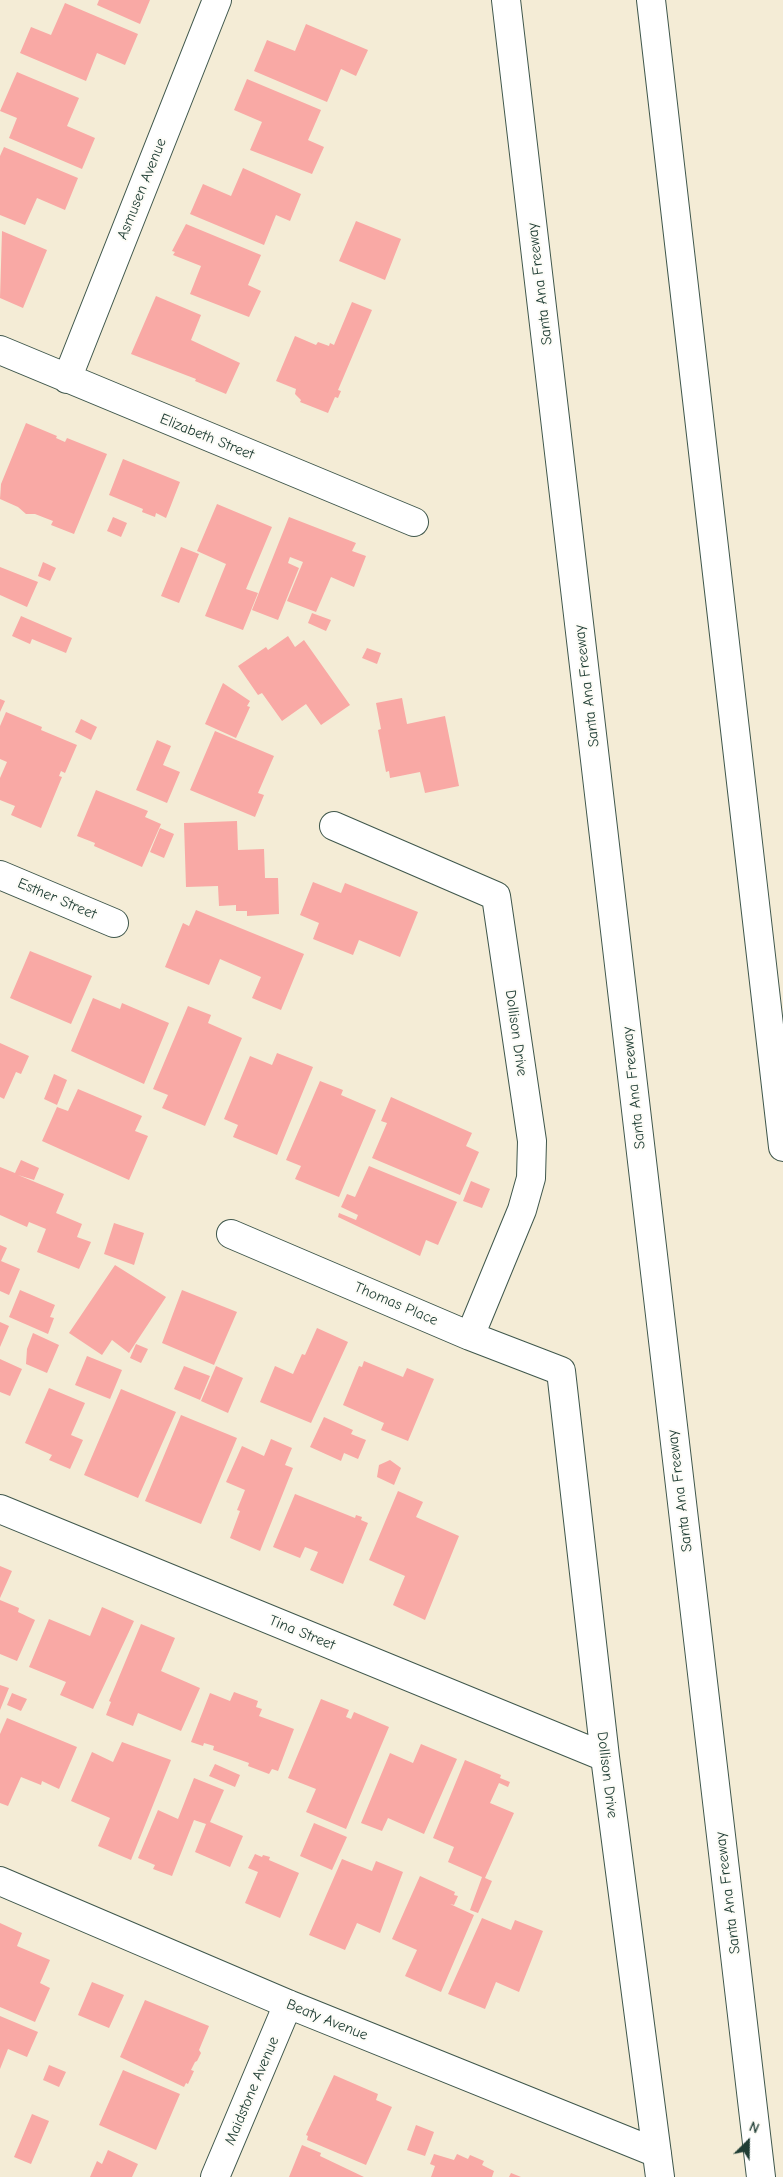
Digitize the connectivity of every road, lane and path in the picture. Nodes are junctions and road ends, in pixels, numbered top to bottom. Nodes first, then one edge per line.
1 (216, 0) edge
2 (506, 0) edge
3 (651, 0) edge
4 (0, 350) edge
5 (66, 379) junction
6 (414, 522) dead end
7 (334, 826) dead end
8 (0, 875) edge
9 (114, 923) dead end
10 (783, 1147) edge
11 (231, 1234) dead end
12 (470, 1336) junction
13 (561, 1371) joint
14 (0, 1509) edge
15 (604, 1757) junction
16 (0, 1881) edge
17 (288, 2004) junction
18 (659, 2165) edge
19 (215, 2177) edge
20 (761, 2177) edge

1 - 5 main road, Asmusen Avenue
2 - 20 main road, Santa Ana Freeway
3 - 10 main road
4 - 5 main road, Elizabeth Street
5 - 6 main road, Elizabeth Street
7 - 12 main road, Dollison Drive
8 - 9 main road, Esther Street
11 - 12 main road, Thomas Place
12 - 13 main road, Thomas Place
13 - 15 main road, Dollison Drive
14 - 15 main road, Tina Street
15 - 18 main road, Dollison Drive
16 - 17 main road, Beaty Avenue
17 - 18 main road, Beaty Avenue
17 - 19 main road, Maidstone Avenue

